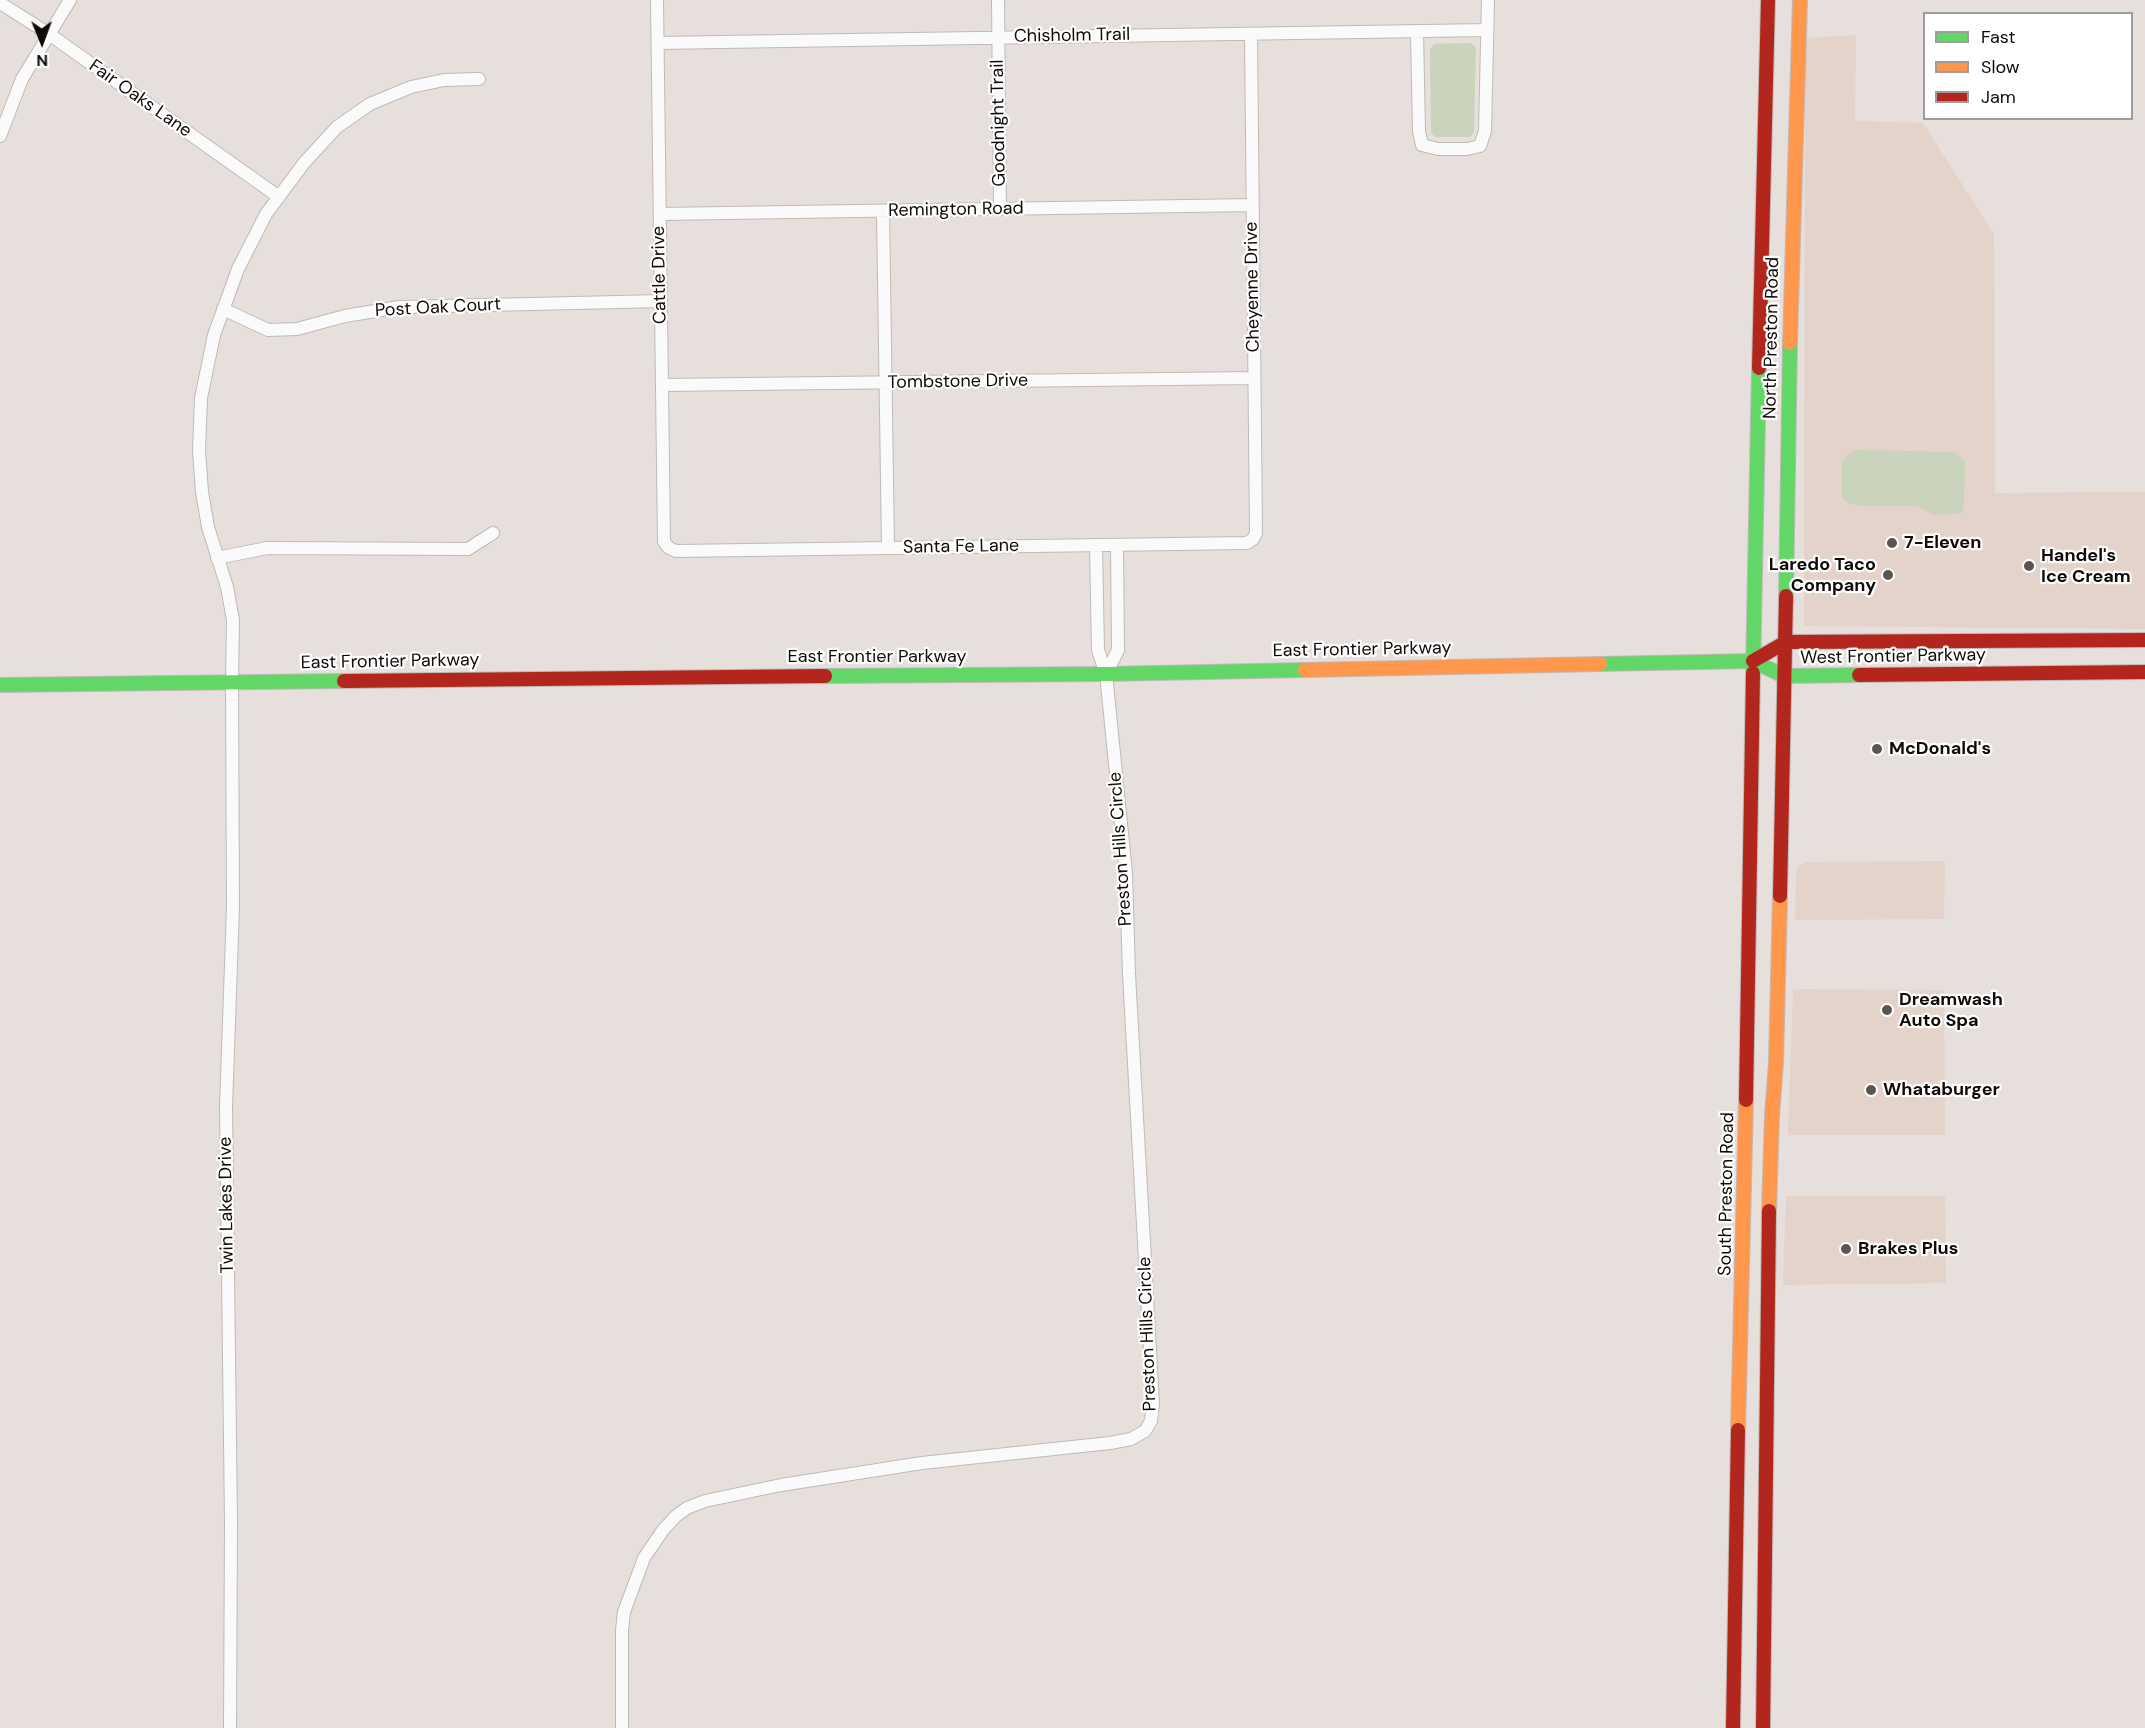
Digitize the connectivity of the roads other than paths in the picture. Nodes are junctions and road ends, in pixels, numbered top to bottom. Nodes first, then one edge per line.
1 (70, 0) edge
2 (657, 0) edge
3 (998, 0) edge
4 (1488, 0) edge
5 (1768, 0) edge
6 (1800, 0) edge
7 (0, 3) edge
8 (1487, 30) junction
9 (1417, 31) junction
10 (49, 34) junction
11 (1251, 34) junction
12 (998, 37) junction
13 (658, 43) junction
14 (479, 79) dead end
15 (0, 136) edge
16 (279, 197) junction
17 (1252, 205) junction
18 (1000, 209) junction
19 (883, 211) junction
20 (660, 214) junction
21 (1777, 251) junction
22 (1776, 267) junction
23 (661, 301) junction
24 (223, 309) junction
25 (1254, 378) junction
26 (886, 382) junction
27 (662, 386) junction
28 (493, 533) dead end
29 (1253, 539) joint
30 (1096, 545) junction
31 (1116, 545) junction
32 (669, 548) joint
33 (888, 548) junction
34 (217, 558) junction
35 (2145, 640) edge
36 (1786, 642) junction
37 (1753, 661) junction
38 (2145, 672) edge
39 (1106, 674) junction
40 (1784, 676) junction
41 (232, 682) junction
42 (0, 686) edge
43 (230, 1728) edge
44 (622, 1728) edge
45 (1733, 1728) edge
46 (1763, 1728) edge

1 - 10 street
2 - 13 street, Cattle Drive
3 - 12 street, Goodnight Trail
4 - 8 street
5 - 21 main road, North Preston Road
6 - 21 main road, North Preston Road
7 - 10 street, Fair Oaks Lane
8 - 9 street, Chisholm Trail
8 - 9 street
9 - 11 street, Chisholm Trail
10 - 15 street
10 - 16 street, Fair Oaks Lane
11 - 12 street, Chisholm Trail
11 - 17 street, Cheyenne Drive
12 - 13 street, Chisholm Trail
12 - 18 street, Goodnight Trail
13 - 20 street, Cattle Drive
14 - 16 street, Twin Lakes Drive
16 - 24 street, Twin Lakes Drive
17 - 18 street, Remington Road
17 - 25 street, Cheyenne Drive
18 - 19 street, Remington Road
19 - 20 street, Remington Road
19 - 26 street
20 - 23 street, Cattle Drive
21 - 22 main road, North Preston Road
21 - 22 main road, North Preston Road
22 - 36 main road, North Preston Road
22 - 37 main road, North Preston Road
23 - 24 street, Post Oak Court
23 - 27 street, Cattle Drive
24 - 34 street, Twin Lakes Drive
25 - 26 street, Tombstone Drive
25 - 29 street, Cheyenne Drive
26 - 27 street, Tombstone Drive
26 - 33 street
27 - 32 street, Cattle Drive
28 - 34 street
29 - 31 street, Santa Fe Lane
30 - 31 street, Santa Fe Lane
30 - 33 street, Santa Fe Lane
30 - 39 street
31 - 39 street
32 - 33 street, Santa Fe Lane
34 - 41 street, Twin Lakes Drive
35 - 36 main road, West Frontier Parkway
36 - 37 main road, West Frontier Parkway
36 - 40 main road, North Preston Road
37 - 39 main road, East Frontier Parkway
37 - 40 main road, West Frontier Parkway
37 - 45 main road, South Preston Road
38 - 40 main road, West Frontier Parkway
39 - 41 main road, East Frontier Parkway
39 - 44 street, Preston Hills Circle
40 - 46 main road
41 - 42 main road, East Frontier Parkway
41 - 43 street, Twin Lakes Drive

